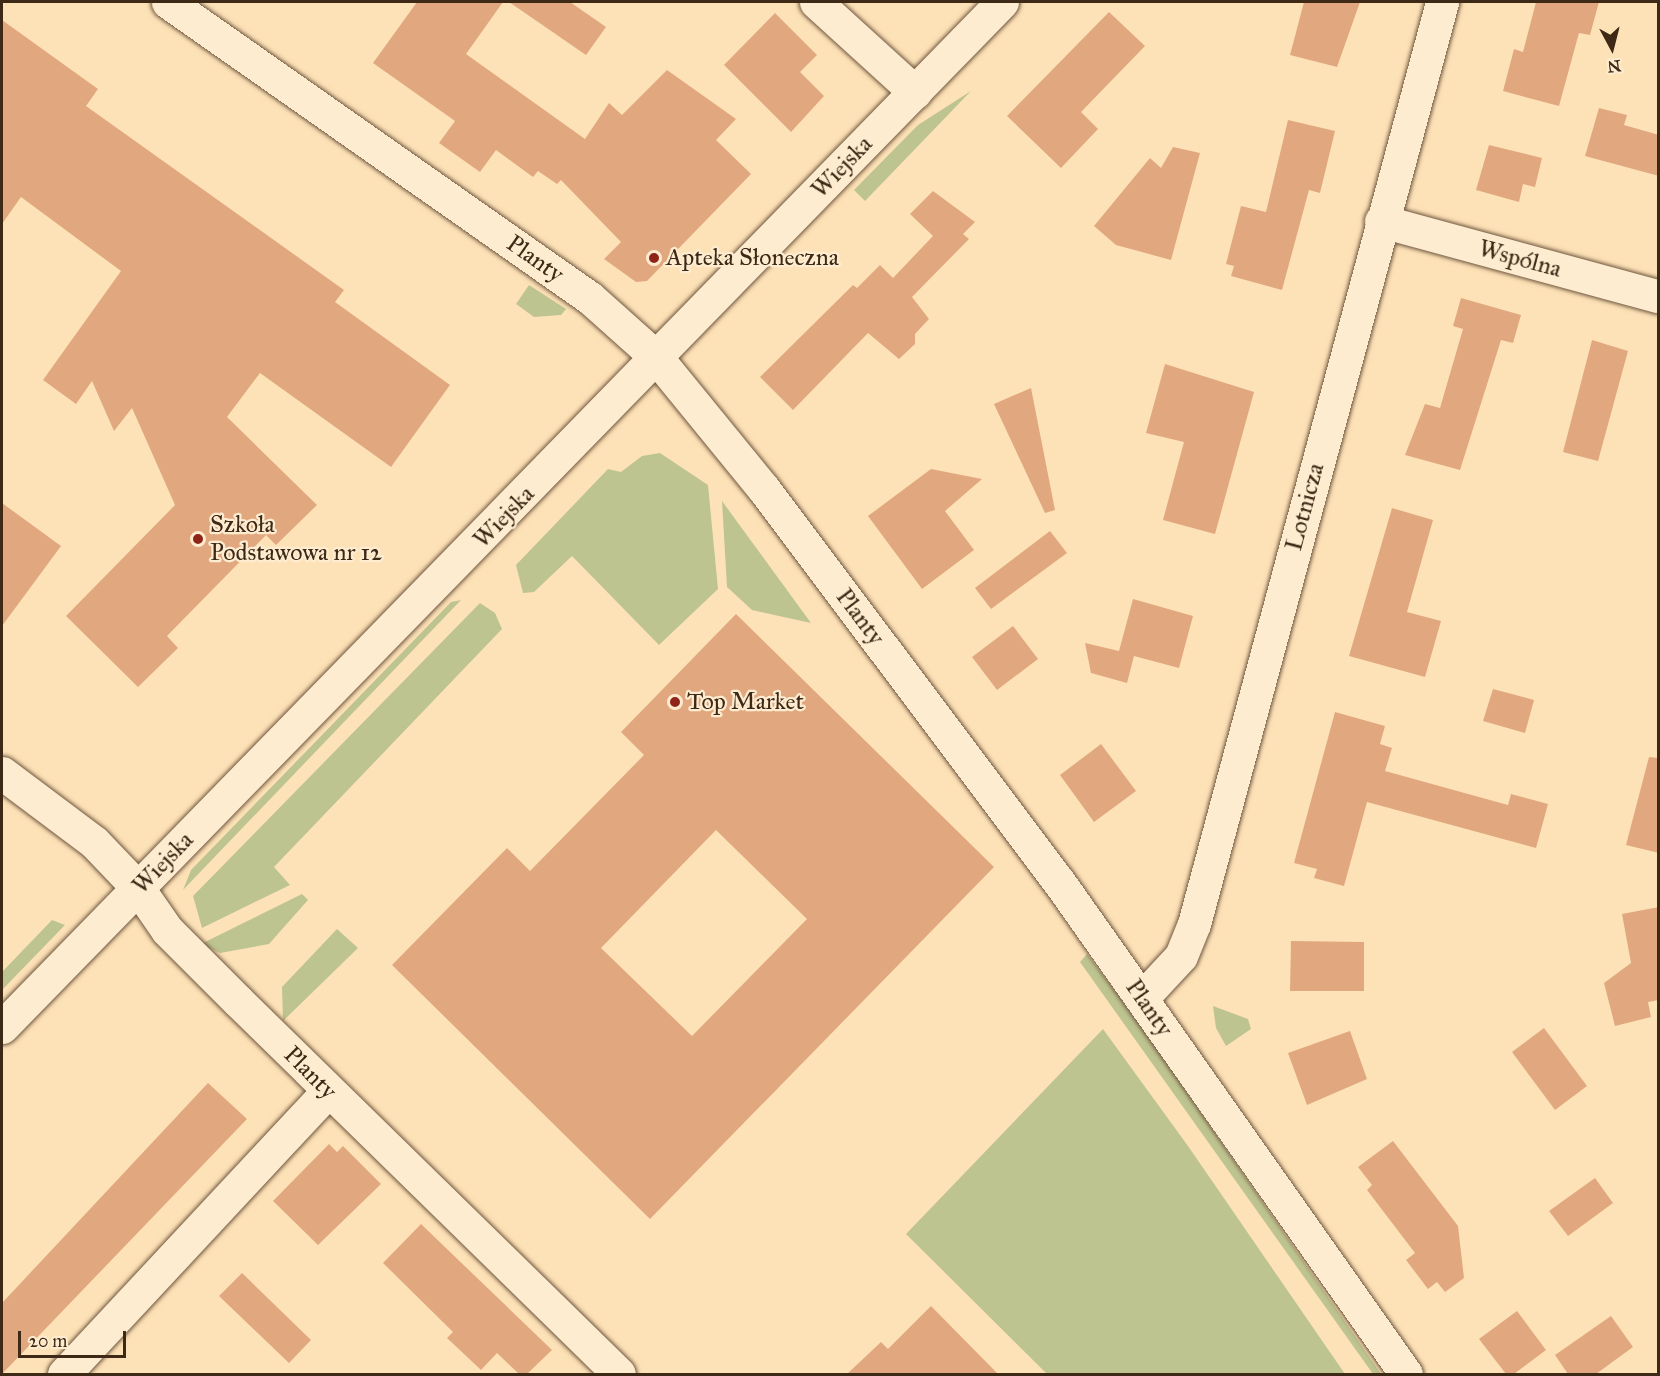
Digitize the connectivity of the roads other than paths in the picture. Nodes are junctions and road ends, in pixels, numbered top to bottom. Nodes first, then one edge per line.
1 (168, 2) edge
2 (816, 2) edge
3 (1002, 2) edge
4 (1442, 2) edge
5 (915, 92) junction
6 (1381, 221) junction
7 (1659, 297) edge
8 (656, 357) junction
9 (2, 773) edge
10 (138, 888) junction
11 (1142, 998) junction
12 (2, 1028) edge
13 (328, 1091) junction
14 (64, 1374) edge
15 (619, 1374) edge
16 (1406, 1374) edge

1 - 8 street, Planty
2 - 5 street
3 - 5 street, Wiejska
4 - 6 street, Lotnicza
5 - 8 street, Wiejska
6 - 7 street, Wspólna
6 - 11 street, Lotnicza
8 - 10 street, Wiejska
8 - 11 street, Planty
9 - 10 street, Planty
10 - 12 street, Wiejska
10 - 13 street, Planty
11 - 16 street, Planty
13 - 14 street
13 - 15 street, Planty

